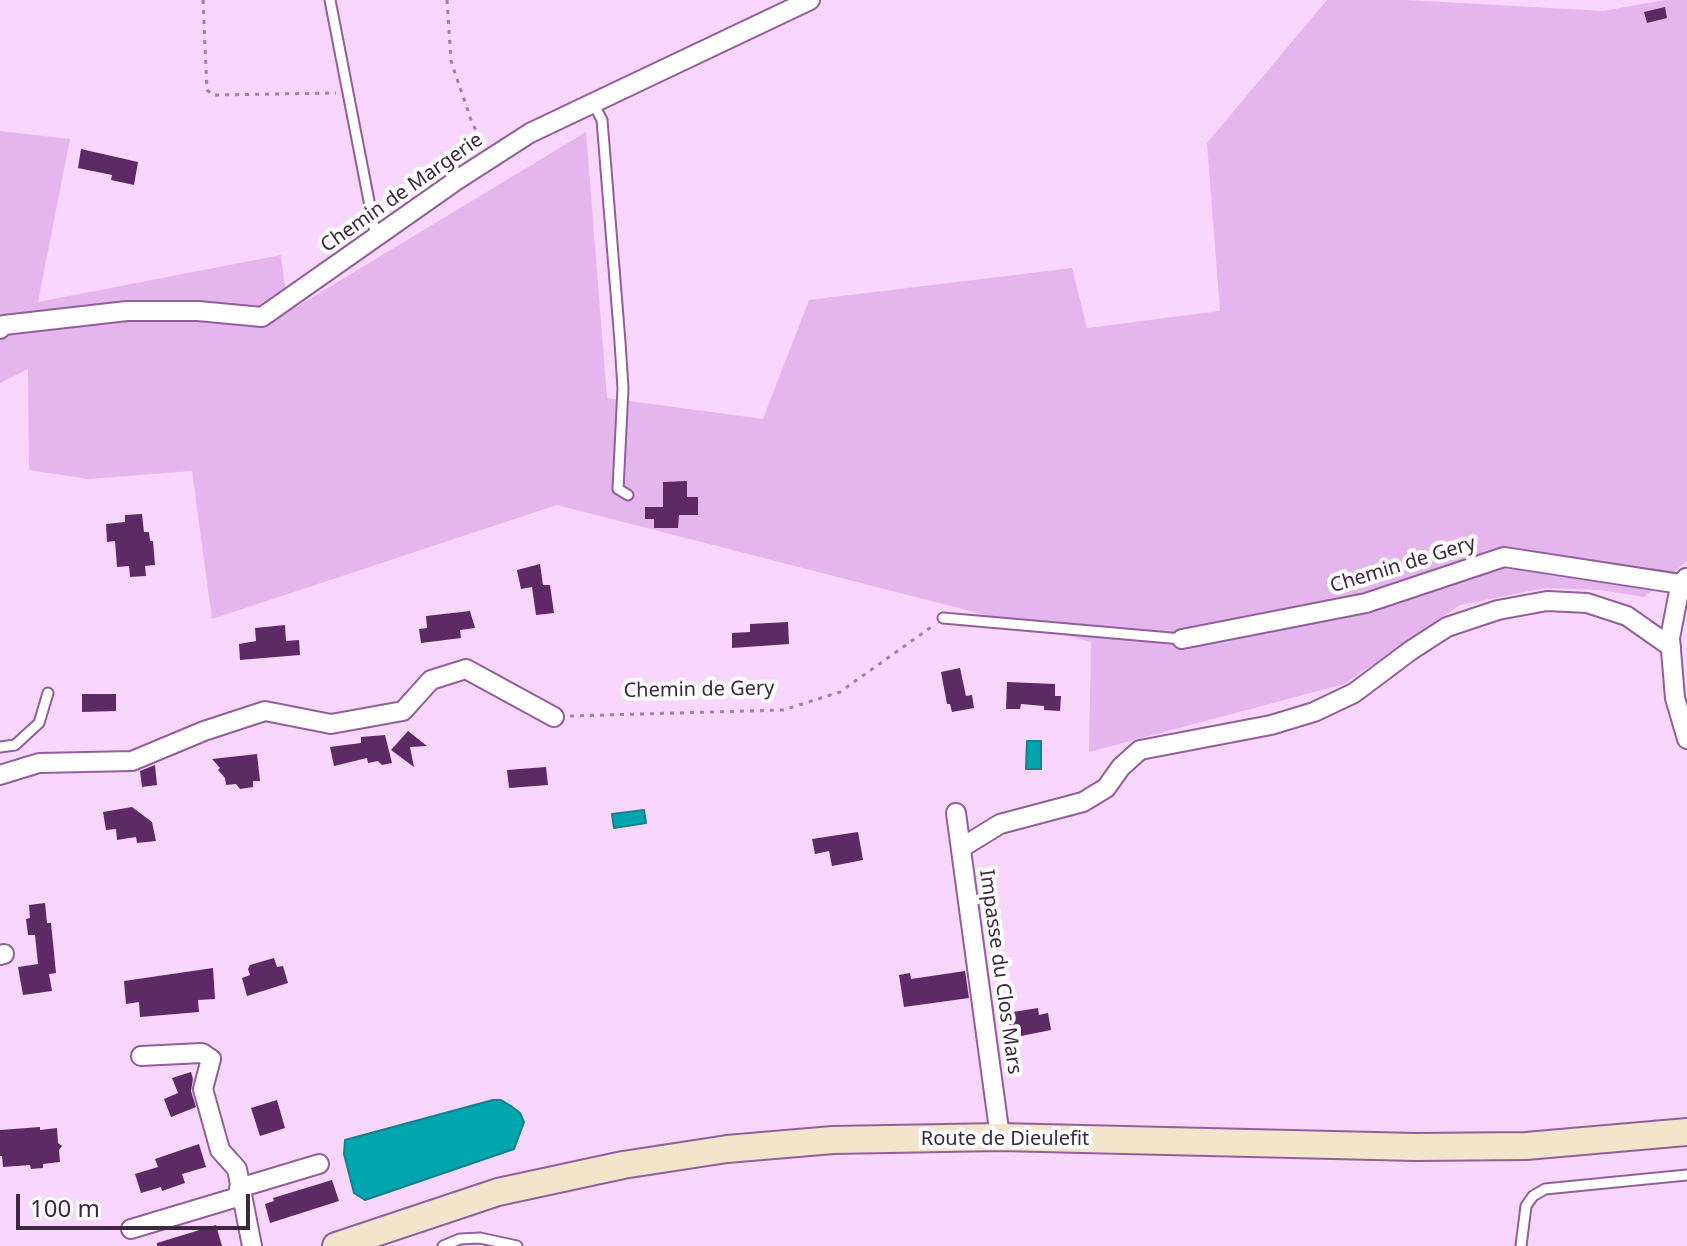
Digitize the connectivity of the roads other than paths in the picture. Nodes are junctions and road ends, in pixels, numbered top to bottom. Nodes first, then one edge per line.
1 (330, 0) edge
2 (810, 0) edge
3 (593, 103) junction
4 (376, 237) junction
5 (0, 329) edge
6 (628, 495) dead end
7 (1685, 583) edge
8 (943, 618) road end
9 (1182, 639) joint
10 (1671, 647) junction
11 (48, 693) dead end
12 (554, 717) road end
13 (1687, 739) edge
14 (0, 747) edge
15 (0, 775) edge
16 (956, 813) dead end
17 (961, 848) junction
18 (141, 1056) dead end
19 (1687, 1132) edge
20 (1000, 1137) junction
21 (319, 1164) dead end
22 (1687, 1175) edge
23 (240, 1192) junction
24 (131, 1229) dead end
25 (252, 1246) edge
26 (336, 1246) edge
27 (443, 1246) edge
28 (517, 1246) edge
29 (1521, 1246) edge

1 - 4 lane
2 - 3 street, Chemin de Margerie
3 - 4 street, Chemin de Margerie
3 - 6 lane
4 - 5 street, Chemin de Margerie
7 - 9 street, Chemin de Gery
7 - 10 street
8 - 9 lane, Chemin de Gery
10 - 13 street
10 - 17 street
11 - 14 lane
12 - 15 street
16 - 17 street, Impasse du Clos Mars
17 - 20 street, Impasse du Clos Mars
18 - 23 street
19 - 20 main road, Route de Dieulefit
20 - 26 main road, Route de Dieulefit
21 - 23 street
22 - 29 lane
23 - 24 street
23 - 25 street
27 - 28 lane

